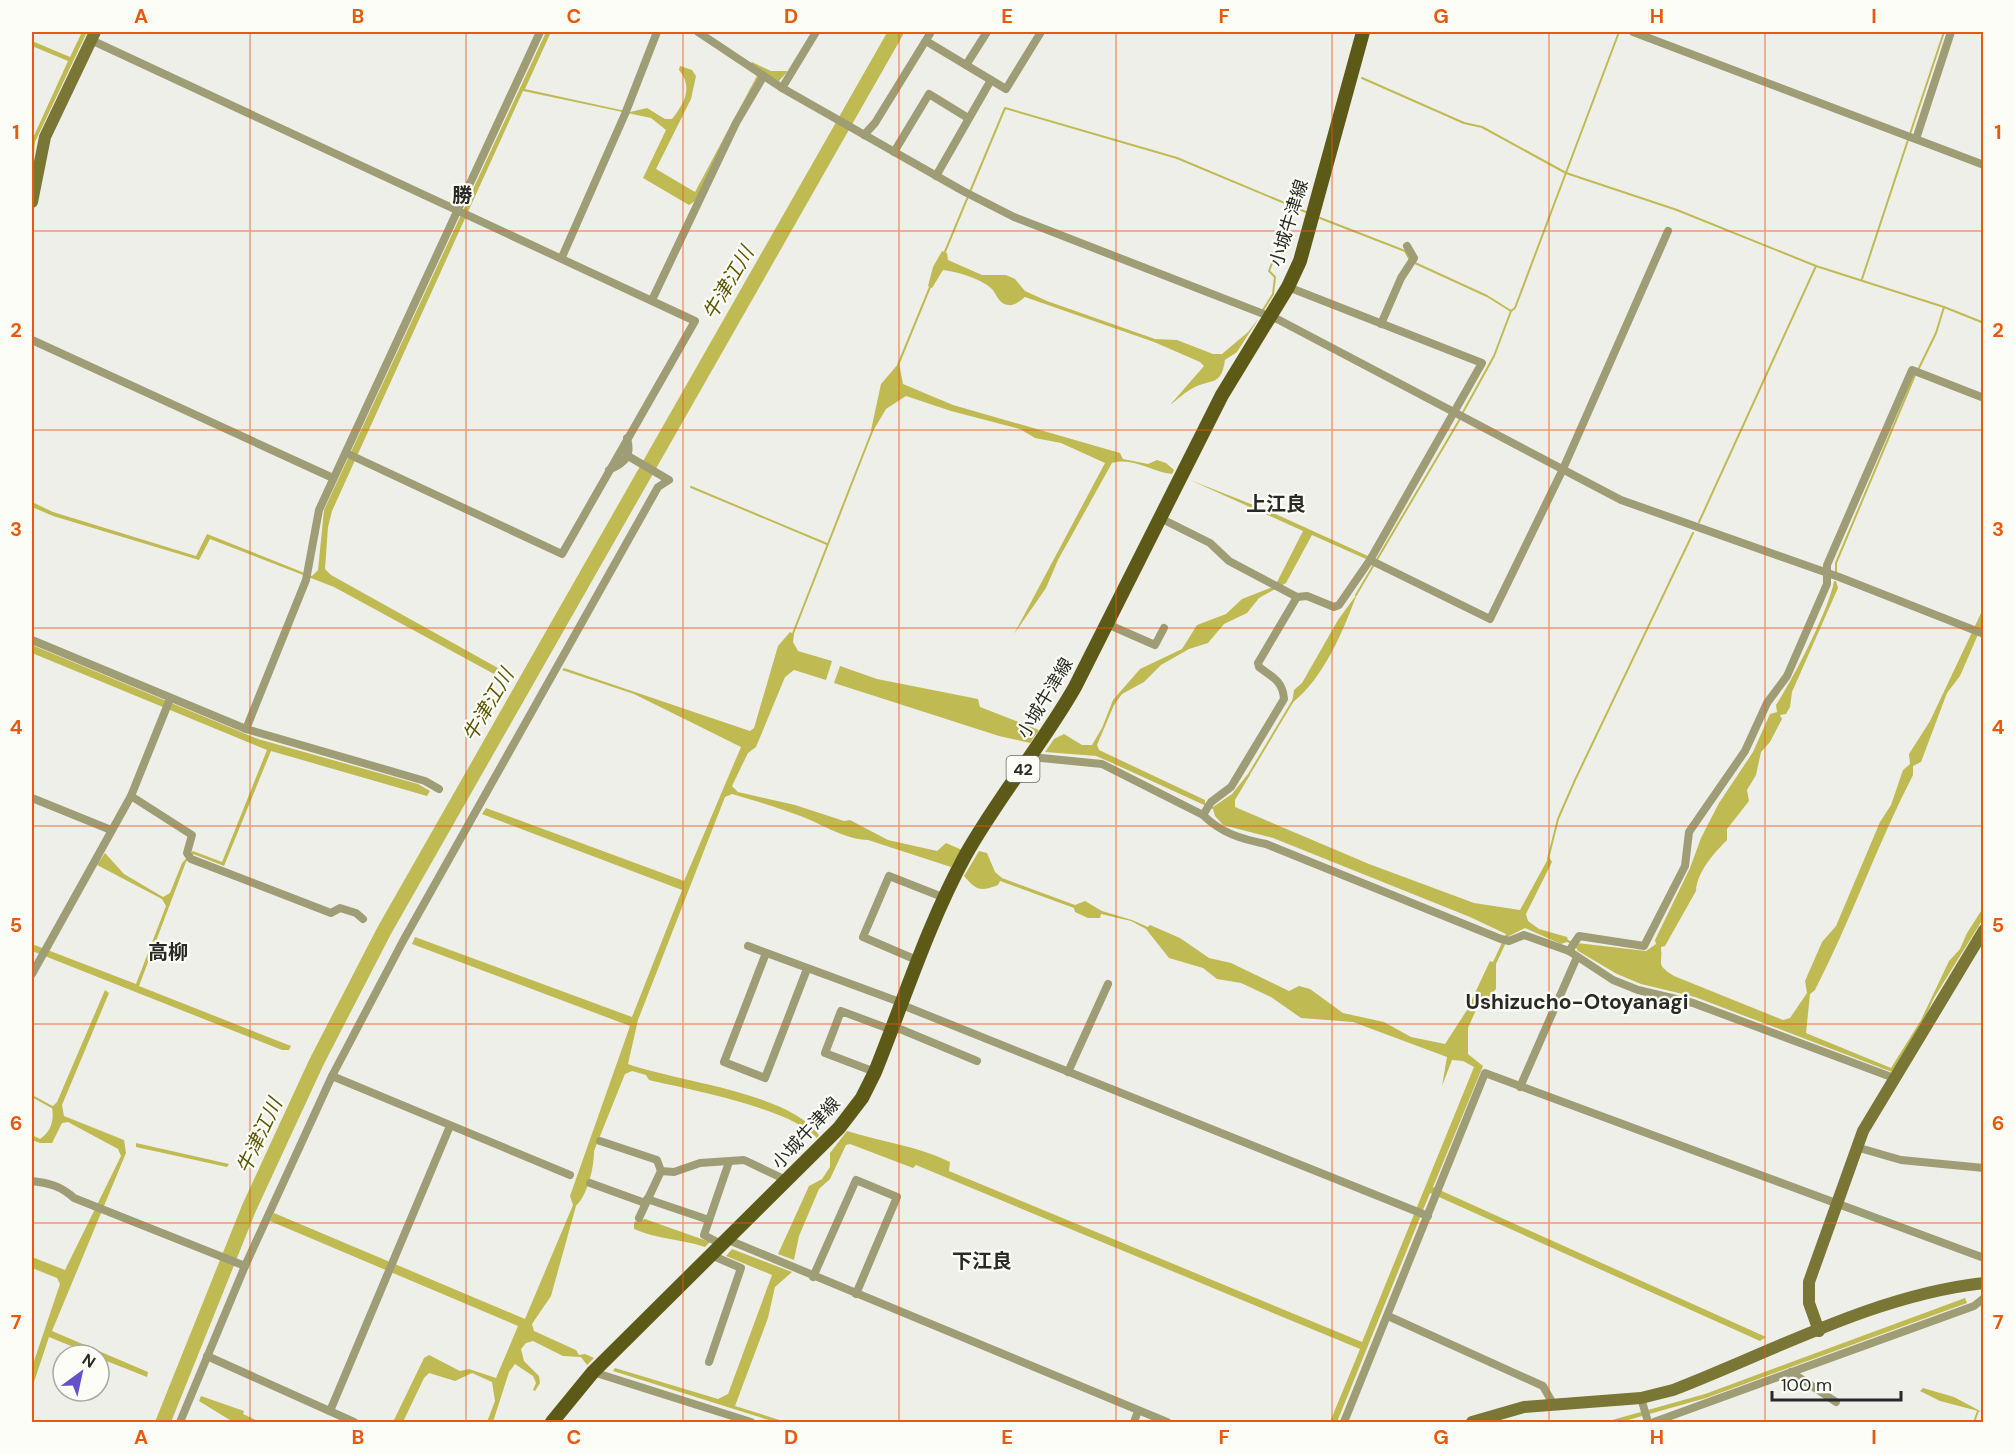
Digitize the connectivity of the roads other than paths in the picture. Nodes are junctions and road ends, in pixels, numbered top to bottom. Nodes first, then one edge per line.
1 (540, 32) edge
2 (657, 32) edge
3 (701, 32) edge
4 (816, 32) edge
5 (931, 32) edge
6 (987, 32) edge
7 (1041, 32) edge
8 (1363, 32) edge
9 (1633, 32) edge
10 (1951, 32) edge
11 (93, 36) edge
12 (926, 41) junction
13 (966, 65) junction
14 (763, 77) junction
15 (991, 80) junction
16 (782, 88) junction
17 (968, 118) junction
18 (864, 135) junction
19 (1911, 138) junction
20 (894, 152) junction
21 (1983, 165) edge
22 (35, 172) edge
23 (936, 176) junction
24 (32, 202) edge
25 (457, 209) junction
26 (1668, 231) dead end
27 (1407, 246) dead end
28 (562, 257) junction
29 (1288, 287) junction
30 (652, 300) junction
31 (1264, 314) junction
32 (1381, 324) junction
33 (32, 340) edge
34 (1983, 399) edge
35 (1459, 415) junction
36 (627, 438) junction
37 (346, 453) junction
38 (628, 456) junction
39 (1563, 469) junction
40 (609, 470) junction
41 (333, 478) junction
42 (1160, 518) junction
43 (1370, 560) junction
44 (1833, 575) junction
45 (1297, 597) junction
46 (1107, 624) junction
47 (1164, 628) dead end
48 (1983, 634) edge
49 (32, 640) edge
50 (170, 699) junction
51 (246, 729) junction
52 (1031, 757) junction
53 (439, 789) dead end
54 (131, 796) junction
55 (32, 798) edge
56 (1204, 813) junction
57 (111, 830) junction
58 (945, 898) junction
59 (363, 919) dead end
60 (1983, 930) edge
61 (748, 946) dead end
62 (1571, 946) junction
63 (766, 953) junction
64 (1577, 957) junction
65 (919, 961) junction
66 (807, 969) junction
67 (32, 974) edge
68 (1108, 984) dead end
69 (902, 1005) junction
70 (892, 1030) junction
71 (977, 1061) dead end
72 (875, 1072) junction
73 (1068, 1072) junction
74 (332, 1076) junction
75 (1894, 1078) junction
76 (1520, 1087) junction
77 (450, 1126) junction
78 (600, 1141) dead end
79 (1856, 1147) junction
80 (729, 1162) junction
81 (1983, 1168) edge
82 (661, 1171) junction
83 (570, 1175) dead end
84 (786, 1180) junction
85 (32, 1181) edge
86 (590, 1184) dead end
87 (646, 1201) junction
88 (1837, 1203) junction
89 (1428, 1216) junction
90 (639, 1218) dead end
91 (710, 1220) junction
92 (724, 1242) junction
93 (711, 1255) junction
94 (1983, 1257) edge
95 (245, 1266) junction
96 (813, 1276) junction
97 (1983, 1283) edge
98 (856, 1294) junction
99 (1983, 1298) edge
100 (1388, 1316) junction
101 (1819, 1331) junction
102 (207, 1356) junction
103 (709, 1362) dead end
104 (593, 1372) junction
105 (1791, 1372) junction
106 (1552, 1402) junction
107 (1836, 1402) dead end
108 (1642, 1403) junction
109 (330, 1411) junction
110 (1138, 1411) junction
111 (1649, 1421) edge
112 (180, 1422) edge
113 (354, 1422) edge
114 (552, 1422) edge
115 (751, 1422) edge
116 (1134, 1422) edge
117 (1167, 1422) edge
118 (1344, 1422) edge
119 (1472, 1422) edge

1 - 25 street
2 - 28 street
3 - 14 street
4 - 16 street
5 - 12 street
6 - 13 street
7 - 15 street
8 - 29 main road, 小城牛津線 / 42
9 - 19 street
10 - 19 street
11 - 22 street
11 - 25 street
12 - 13 street
12 - 18 street
13 - 15 street
14 - 16 street
14 - 30 street
15 - 17 street
16 - 18 street
17 - 20 street
17 - 23 street
18 - 20 street
19 - 21 street
20 - 23 street
22 - 24 street
23 - 31 street
25 - 28 street
25 - 37 street
26 - 39 street
27 - 32 street
28 - 30 street
29 - 31 main road, 小城牛津線 / 42
29 - 32 street
30 - 36 street
31 - 35 street
31 - 42 main road, 小城牛津線 / 42
32 - 35 street
33 - 41 street
34 - 44 street
35 - 39 street
35 - 43 street
36 - 38 street
36 - 40 street
37 - 40 street
37 - 41 street
38 - 40 street
38 - 74 street
39 - 43 street
39 - 44 street
41 - 51 street
42 - 45 street
42 - 46 main road, 小城牛津線 / 42
43 - 45 street
44 - 48 street
44 - 62 street
45 - 56 street
46 - 47 street
46 - 52 main road, 小城牛津線 / 42
49 - 50 street
50 - 51 street
50 - 54 street
51 - 53 street
52 - 56 street
52 - 58 main road, 小城牛津線 / 42
54 - 57 street
54 - 59 street
55 - 57 street
56 - 62 street
57 - 67 street
58 - 65 main road, 小城牛津線 / 42
58 - 65 street
60 - 75 street
61 - 63 street
62 - 64 street
63 - 66 street
63 - 66 street
64 - 75 street
64 - 76 street
65 - 69 main road, 小城牛津線 / 42
66 - 69 street
68 - 73 street
69 - 70 main road, 小城牛津線 / 42
69 - 73 street
70 - 71 street
70 - 72 main road, 小城牛津線 / 42
70 - 72 street
72 - 84 main road, 小城牛津線 / 42
73 - 89 street
74 - 77 street
74 - 95 street
75 - 79 street
76 - 88 street
76 - 89 street
77 - 83 street
77 - 109 street
78 - 82 street
79 - 81 street
79 - 88 street
80 - 82 street
80 - 84 street
80 - 91 street
82 - 87 street
84 - 92 main road, 小城牛津線 / 42
85 - 95 street
86 - 87 street
87 - 90 street
87 - 91 street
88 - 94 street
88 - 101 street
89 - 100 street
91 - 92 street
92 - 93 main road, 小城牛津線 / 42
92 - 96 street
93 - 103 street
93 - 104 main road, 小城牛津線 / 42
95 - 102 street
96 - 98 street
96 - 98 street
97 - 101 street
98 - 110 street
99 - 105 street
100 - 106 street
100 - 118 street
101 - 108 street
102 - 109 street
102 - 112 street
104 - 114 main road, 小城牛津線 / 42
104 - 115 street
105 - 107 street
105 - 111 street
106 - 108 street
106 - 119 street
108 - 111 street
109 - 113 street
110 - 116 street
110 - 117 street

